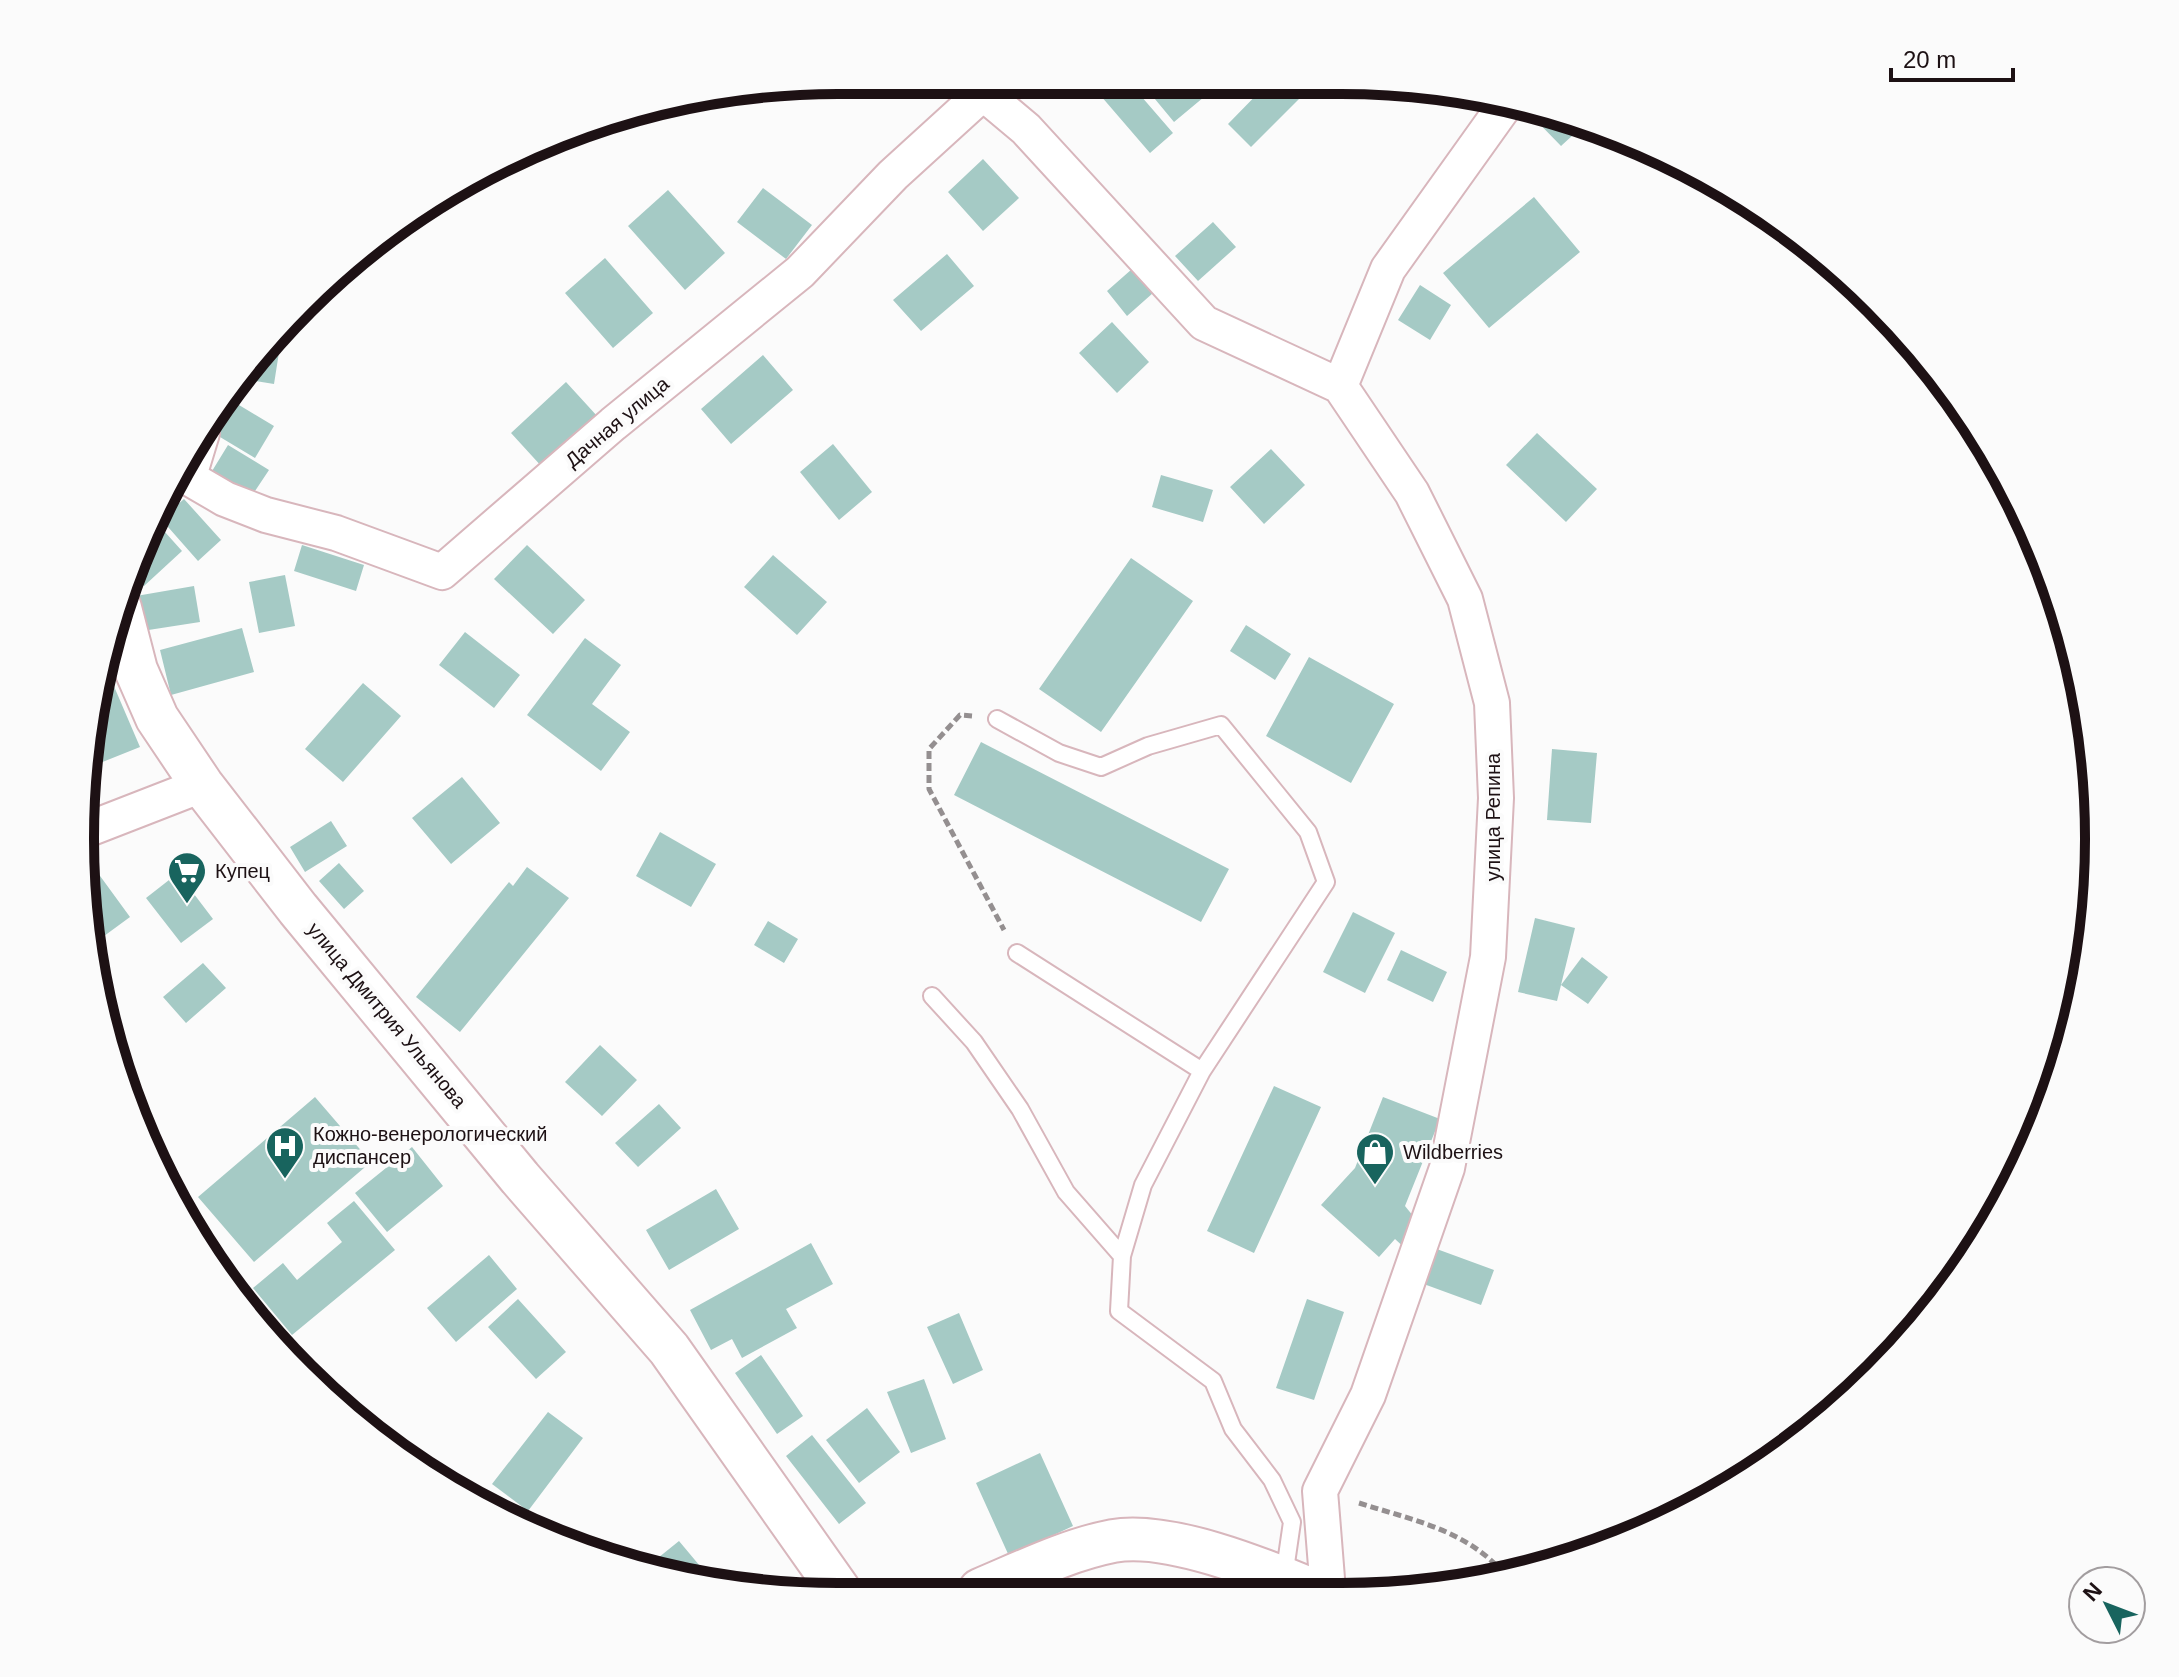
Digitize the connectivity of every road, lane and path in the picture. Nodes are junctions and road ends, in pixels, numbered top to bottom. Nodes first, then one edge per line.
1 (984, 94) edge
2 (998, 94) edge
3 (1501, 111) edge
4 (1340, 386) junction
5 (188, 477) edge
6 (125, 627) edge
7 (997, 719) joint
8 (202, 785) junction
9 (94, 827) edge
10 (1017, 953) joint
11 (932, 996) dead end
12 (1202, 1071) junction
13 (1122, 1256) junction
14 (1320, 1491) junction
15 (1496, 1567) edge
16 (834, 1583) edge
17 (997, 1583) edge
18 (1296, 1583) edge
19 (1299, 1583) edge
20 (1327, 1583) edge

1 - 5 street, Дачная улица
2 - 4 street
3 - 4 street
4 - 14 street, улица Репина
6 - 8 street, улица Дмитрия Ульянова
7 - 10 path
7 - 12 lane
8 - 9 street
8 - 16 street, улица Дмитрия Ульянова
10 - 12 lane
11 - 13 lane
12 - 13 lane
13 - 19 lane
14 - 15 path
14 - 20 street
17 - 18 street

